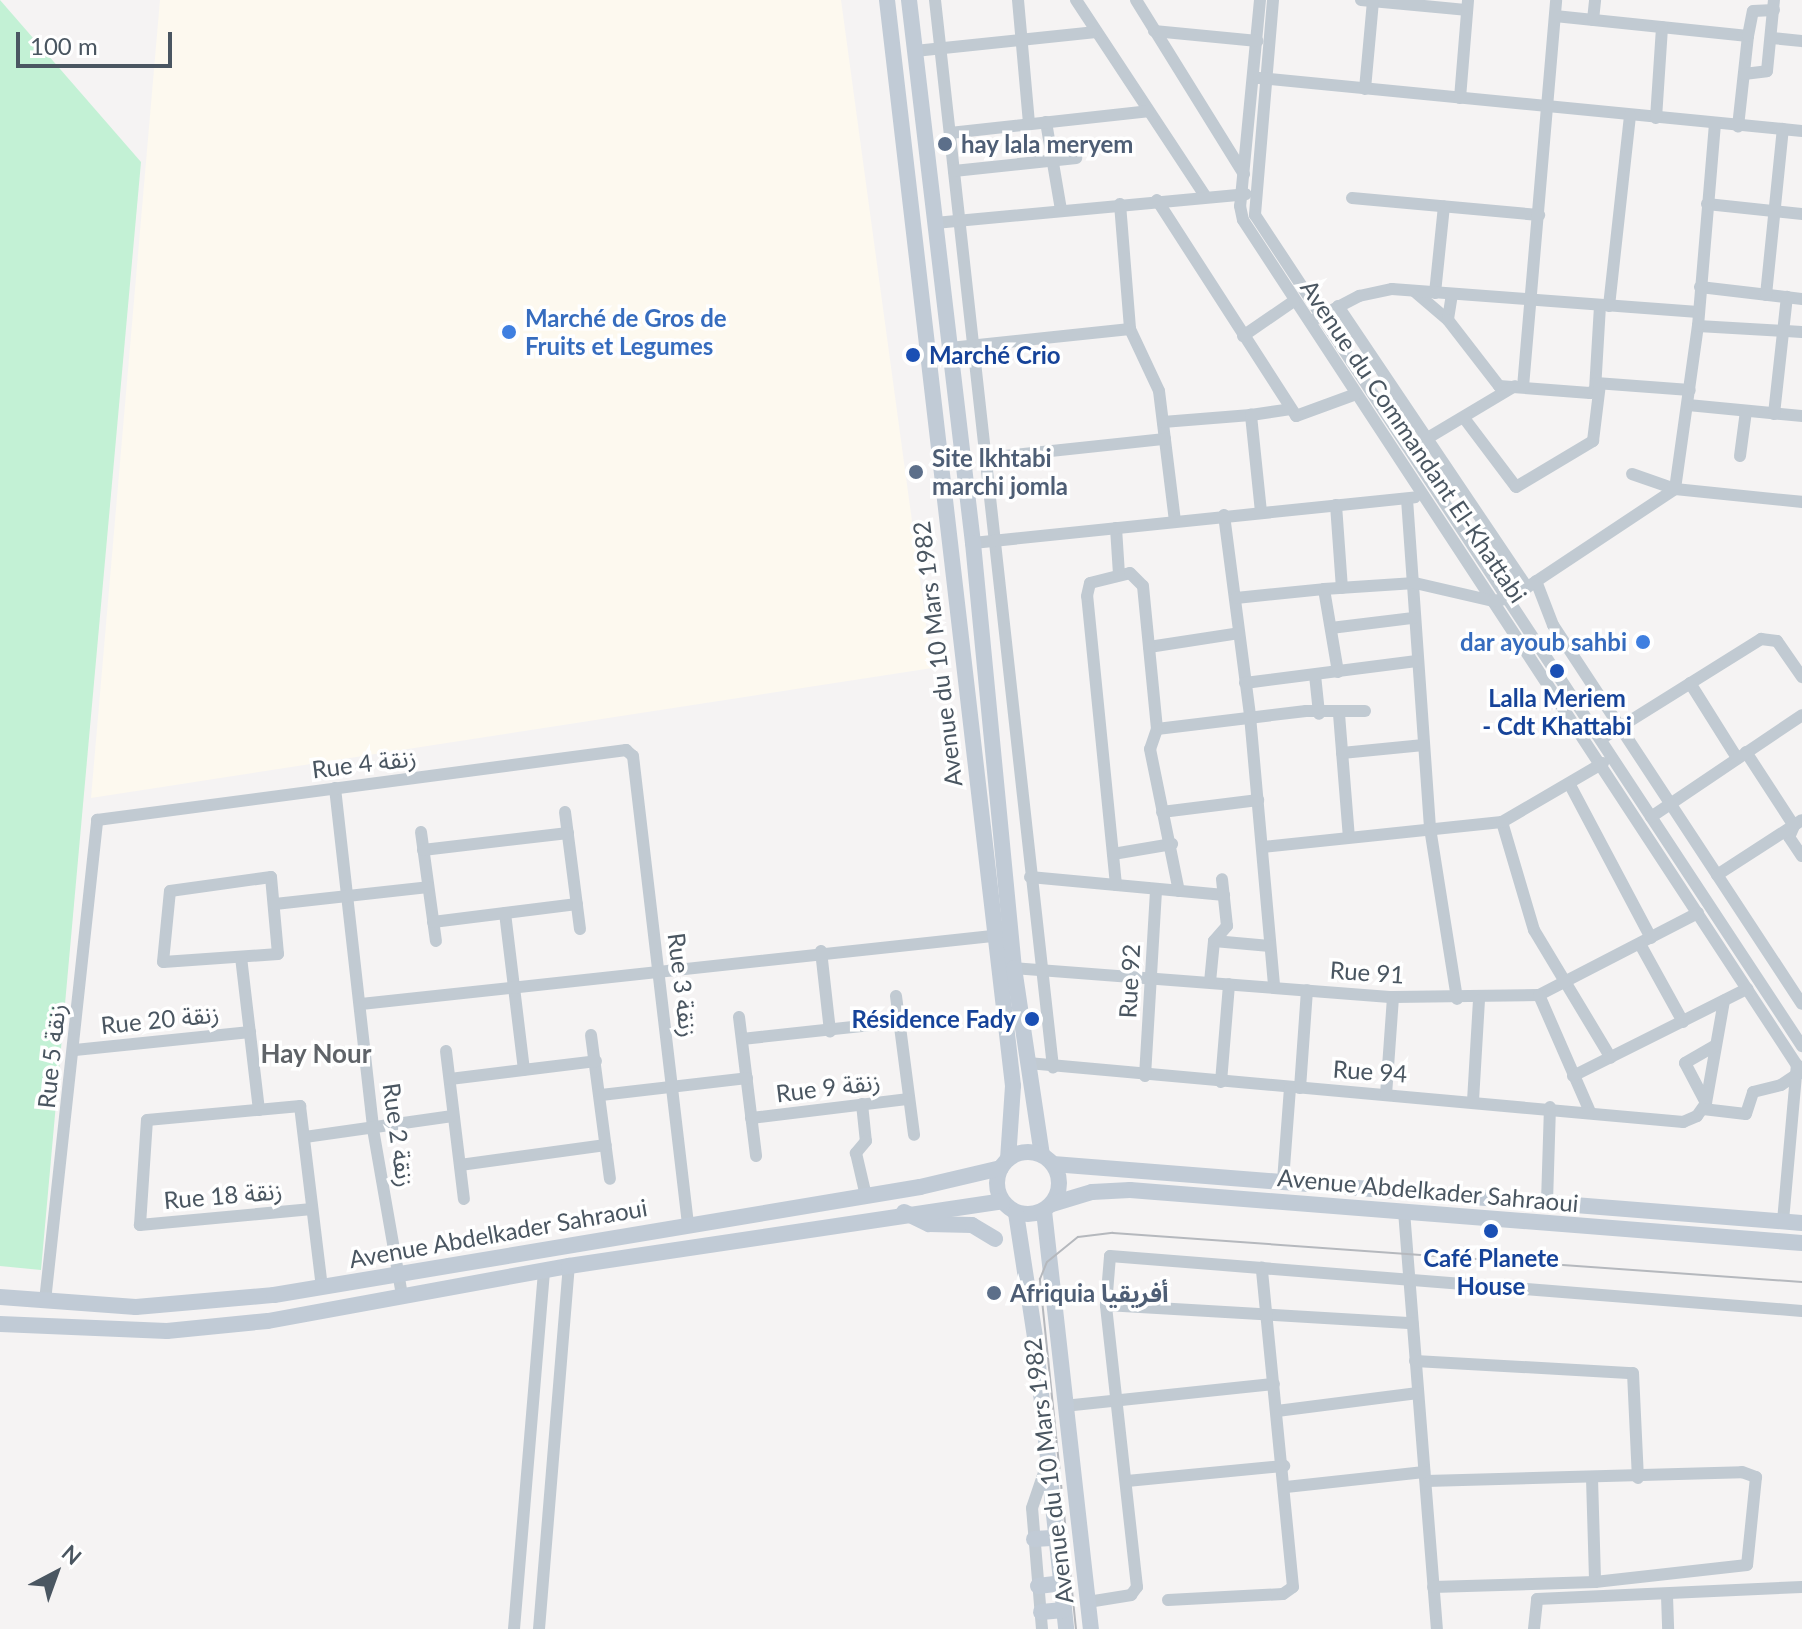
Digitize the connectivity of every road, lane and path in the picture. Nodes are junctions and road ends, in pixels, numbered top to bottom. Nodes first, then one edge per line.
1 (887, 0) edge
2 (909, 0) edge
3 (935, 0) edge
4 (1018, 0) edge
5 (1076, 0) edge
6 (1136, 0) edge
7 (1260, 0) edge
8 (1273, 0) edge
9 (1365, 0) edge
10 (1556, 0) edge
11 (1595, 0) edge
12 (1467, 5) edge
13 (1774, 5) edge
14 (1555, 16) junction
15 (1593, 20) junction
16 (1662, 27) junction
17 (1154, 31) junction
18 (1096, 32) junction
19 (1748, 36) junction
20 (1772, 38) junction
21 (1021, 41) junction
22 (1258, 41) junction
23 (1802, 41) edge
24 (941, 49) junction
25 (915, 51) junction
26 (1744, 74) junction
27 (1261, 79) junction
28 (1365, 89) junction
29 (1460, 98) junction
30 (1547, 107) junction
31 (1148, 111) junction
32 (1630, 115) junction
33 (1656, 118) junction
34 (1046, 122) junction
35 (1029, 124) junction
36 (1715, 124) junction
37 (1738, 126) junction
38 (1783, 129) junction
39 (1802, 131) edge
40 (950, 133) junction
41 (1076, 158) dead end
42 (1054, 160) junction
43 (954, 171) junction
44 (1244, 174) junction
45 (1247, 194) junction
46 (1205, 196) junction
47 (1352, 198) dead end
48 (1157, 200) junction
49 (1120, 204) junction
50 (1707, 204) junction
51 (1444, 206) junction
52 (1061, 210) junction
53 (1774, 212) junction
54 (1802, 214) edge
55 (1539, 215) junction
56 (959, 219) junction
57 (935, 223) junction
58 (1700, 287) junction
59 (1414, 291) junction
60 (1435, 293) junction
61 (1452, 294) junction
62 (1766, 295) junction
63 (1787, 297) junction
64 (1802, 299) edge
65 (1294, 301) junction
66 (1532, 301) junction
67 (1605, 305) junction
68 (1338, 306) junction
69 (1315, 319) junction
70 (1698, 319) junction
71 (1448, 320) junction
72 (1130, 329) junction
73 (1783, 330) junction
74 (1802, 332) edge
75 (1243, 336) junction
76 (971, 346) junction
77 (950, 348) junction
78 (1598, 384) junction
79 (1519, 386) junction
80 (1690, 390) junction
81 (1356, 394) junction
82 (1688, 405) junction
83 (1291, 409) junction
84 (1746, 411) junction
85 (1774, 414) junction
86 (1251, 415) junction
87 (1802, 416) edge
88 (1464, 418) junction
89 (1163, 422) junction
90 (1165, 439) junction
91 (1428, 439) junction
92 (1411, 447) junction
93 (1740, 456) dead end
94 (986, 458) junction
95 (1632, 474) dead end
96 (1675, 489) junction
97 (1422, 496) junction
98 (1407, 499) junction
99 (1802, 502) edge
100 (1336, 505) junction
101 (1261, 512) junction
102 (1224, 515) junction
103 (1175, 521) junction
104 (1116, 528) junction
105 (997, 541) junction
106 (973, 543) junction
107 (1119, 575) junction
108 (1415, 583) junction
109 (1531, 584) junction
110 (1342, 588) junction
111 (1324, 589) junction
112 (1236, 598) junction
113 (1511, 598) junction
114 (1493, 601) junction
115 (1413, 618) junction
116 (1331, 628) junction
117 (1239, 633) junction
118 (1149, 647) junction
119 (1417, 661) junction
120 (1338, 672) junction
121 (1315, 675) junction
122 (1802, 677) edge
123 (1245, 683) junction
124 (1690, 683) junction
125 (1365, 711) dead end
126 (1319, 714) junction
127 (1339, 714) junction
128 (1802, 715) edge
129 (1250, 716) junction
130 (1620, 727) junction
131 (1157, 729) junction
132 (1601, 739) junction
133 (1424, 745) junction
134 (630, 751) joint
135 (1342, 753) junction
136 (1611, 755) junction
137 (1742, 755) junction
138 (1599, 767) junction
139 (1570, 785) junction
140 (335, 788) junction
141 (1258, 800) junction
142 (1669, 805) junction
143 (565, 812) dead end
144 (1162, 812) junction
145 (102, 817) joint
146 (1651, 817) junction
147 (1502, 822) junction
148 (1798, 823) edge
149 (1430, 828) junction
150 (421, 832) dead end
151 (568, 833) junction
152 (1349, 837) junction
153 (1172, 844) junction
154 (1263, 847) junction
155 (423, 850) junction
156 (1113, 854) junction
157 (1802, 856) edge
158 (1717, 875) junction
159 (1030, 877) junction
160 (1222, 879) dead end
161 (1116, 885) junction
162 (428, 887) junction
163 (1156, 889) junction
164 (1179, 891) junction
165 (1224, 895) junction
166 (350, 896) junction
167 (275, 904) junction
168 (577, 904) junction
169 (505, 913) junction
170 (1698, 913) junction
171 (433, 922) junction
172 (580, 929) dead end
173 (992, 936) junction
174 (436, 941) dead end
175 (1214, 941) junction
176 (1646, 941) junction
177 (1270, 946) junction
178 (821, 951) junction
179 (241, 957) junction
180 (1014, 968) junction
181 (1040, 969) junction
182 (659, 970) junction
183 (1152, 978) junction
184 (1569, 980) junction
185 (1210, 982) junction
186 (1229, 984) junction
187 (1274, 986) junction
188 (512, 987) junction
189 (1747, 989) junction
190 (1307, 990) junction
191 (1539, 995) junction
192 (896, 996) dead end
193 (1393, 997) junction
194 (1457, 999) junction
195 (1479, 1000) junction
196 (1724, 1001) junction
197 (361, 1004) junction
198 (1802, 1004) edge
199 (739, 1017) dead end
200 (899, 1022) junction
201 (1683, 1022) junction
202 (830, 1031) junction
203 (250, 1032) junction
204 (591, 1035) dead end
205 (742, 1039) junction
206 (1715, 1046) junction
207 (1802, 1046) edge
208 (75, 1050) junction
209 (446, 1051) dead end
210 (1611, 1058) junction
211 (596, 1061) junction
212 (1028, 1063) junction
213 (1053, 1067) junction
214 (524, 1070) junction
215 (1798, 1071) edge
216 (1145, 1076) junction
217 (1573, 1076) junction
218 (747, 1078) junction
219 (450, 1079) junction
220 (1221, 1082) junction
221 (674, 1086) junction
222 (1295, 1088) junction
223 (601, 1095) junction
224 (1386, 1095) junction
225 (909, 1099) junction
226 (1473, 1101) junction
227 (862, 1104) junction
228 (1705, 1106) junction
229 (1550, 1107) junction
230 (259, 1110) junction
231 (1590, 1112) junction
232 (453, 1116) junction
233 (751, 1118) junction
234 (373, 1129) junction
235 (914, 1135) dead end
236 (305, 1137) junction
237 (606, 1145) junction
238 (756, 1156) dead end
239 (1048, 1160) junction
240 (1004, 1164) junction
241 (460, 1165) junction
242 (610, 1179) dead end
243 (1283, 1181) junction
244 (866, 1196) junction
245 (464, 1199) dead end
246 (1002, 1201) junction
247 (1547, 1202) junction
248 (1048, 1208) junction
249 (312, 1209) junction
250 (1404, 1211) junction
251 (904, 1212) junction
252 (1016, 1213) junction
253 (1783, 1221) junction
254 (1802, 1223) edge
255 (688, 1225) junction
256 (995, 1239) dead end
257 (1802, 1243) edge
258 (569, 1266) junction
259 (1262, 1268) junction
260 (544, 1270) junction
261 (398, 1274) junction
262 (1409, 1278) junction
263 (322, 1288) junction
264 (402, 1296) junction
265 (0, 1297) edge
266 (45, 1301) junction
267 (1106, 1305) junction
268 (1802, 1311) edge
269 (1264, 1312) junction
270 (1412, 1323) junction
271 (0, 1324) edge
272 (1415, 1361) junction
273 (1274, 1384) junction
274 (1418, 1393) junction
275 (1117, 1401) junction
276 (1064, 1406) junction
277 (1277, 1411) junction
278 (1048, 1461) junction
279 (1284, 1466) junction
280 (1425, 1476) junction
281 (1592, 1478) junction
282 (1638, 1478) junction
283 (1127, 1481) junction
284 (1286, 1487) junction
285 (1056, 1538) junction
286 (1034, 1539) junction
287 (1595, 1582) junction
288 (1061, 1583) junction
289 (1038, 1586) junction
290 (1433, 1587) junction
291 (1802, 1587) edge
292 (1667, 1596) junction
293 (1168, 1600) dead end
294 (1088, 1602) junction
295 (1064, 1610) junction
296 (1041, 1620) edge
297 (514, 1629) edge
298 (539, 1629) edge
299 (1066, 1629) edge
300 (1091, 1629) edge
301 (1437, 1629) edge
302 (1534, 1629) edge
303 (1668, 1629) edge

1 - 173 main road, Avenue du 10 Mars 1982
2 - 25 main road, Avenue du 10 Mars 1982
3 - 24 street
4 - 21 street
5 - 18 street
6 - 17 street
7 - 22 street, Avenue du Commandant El-Khattabi
8 - 27 street, Avenue du Commandant El-Khattabi
9 - 12 street
9 - 28 street
10 - 14 street
11 - 15 street
12 - 29 street
13 - 19 street
13 - 20 street
14 - 15 street
14 - 30 street
15 - 16 street
16 - 19 street
16 - 33 street
17 - 22 street
17 - 44 street
18 - 21 street
18 - 31 street
19 - 26 street
20 - 23 street
20 - 26 street
21 - 24 street
21 - 35 street
22 - 27 street, Avenue du Commandant El-Khattabi
24 - 25 street
24 - 40 street
25 - 57 main road, Avenue du 10 Mars 1982
26 - 37 street
27 - 28 street
27 - 44 street, Avenue du Commandant El-Khattabi
27 - 45 street, Avenue du Commandant El-Khattabi
28 - 29 street
29 - 30 street
30 - 32 street
30 - 55 street
31 - 34 street
31 - 46 street
32 - 33 street
32 - 67 street
33 - 36 street
34 - 35 street
34 - 42 street
35 - 40 street
36 - 37 street
36 - 50 street
37 - 38 street
38 - 39 street
38 - 53 street
40 - 43 street
41 - 42 street
42 - 43 street
42 - 52 street
43 - 56 street
44 - 45 street, Avenue du Commandant El-Khattabi
45 - 46 street
45 - 65 street, Avenue du Commandant El-Khattabi
45 - 69 street, Avenue du Commandant El-Khattabi
46 - 48 street
47 - 51 street
48 - 49 street
48 - 75 street
49 - 52 street
49 - 72 street
50 - 53 street
50 - 58 street
51 - 55 street
51 - 60 street
52 - 56 street
53 - 54 street
53 - 62 street
55 - 66 street
56 - 57 street
56 - 76 street
57 - 77 main road, Avenue du 10 Mars 1982
58 - 62 street
58 - 70 street
59 - 60 street
59 - 68 street
59 - 71 street
60 - 61 street
61 - 66 street
61 - 71 street
62 - 63 street
63 - 64 street
63 - 73 street
65 - 69 street, Avenue du Commandant El-Khattabi
65 - 75 street
66 - 67 street
66 - 79 street
67 - 70 street
67 - 78 street
68 - 69 street
68 - 91 street
69 - 81 street, Avenue du Commandant El-Khattabi
69 - 92 street, Avenue du Commandant El-Khattabi
70 - 73 street
70 - 80 street
71 - 79 street
72 - 76 street
72 - 89 street
73 - 74 street
73 - 85 street
75 - 83 street
76 - 77 street
76 - 94 street
77 - 106 main road, Avenue du 10 Mars 1982
78 - 79 street
78 - 80 street
78 - 88 street
79 - 88 street
80 - 82 street
81 - 83 street
81 - 97 street, Avenue du Commandant El-Khattabi
82 - 84 street
82 - 96 street
83 - 86 street
84 - 85 street
84 - 93 street
85 - 87 street
86 - 89 street
86 - 101 street
88 - 91 street
89 - 90 street
90 - 94 street
90 - 103 street
91 - 92 street
91 - 109 street
92 - 113 street, Avenue du Commandant El-Khattabi
94 - 105 street
95 - 96 street
96 - 99 street
96 - 109 street
97 - 98 street
97 - 114 street, Avenue du Commandant El-Khattabi
98 - 100 street
98 - 108 street
100 - 101 street
100 - 110 street
101 - 102 street
102 - 103 street
102 - 112 street
103 - 104 street
104 - 105 street
104 - 107 street
105 - 106 street
105 - 159 street
106 - 180 main road, Avenue du 10 Mars 1982
107 - 118 street
107 - 156 street
108 - 110 street
108 - 114 street
108 - 115 street
109 - 113 street
109 - 130 street
110 - 111 street
111 - 112 street
111 - 116 street
112 - 117 street
113 - 114 street
113 - 132 street, Avenue du Commandant El-Khattabi
114 - 138 street, Avenue du Commandant El-Khattabi
115 - 116 street
115 - 119 street
116 - 120 street
117 - 118 street
117 - 123 street
118 - 131 street
119 - 120 street
119 - 133 street
120 - 121 street
121 - 123 street
121 - 126 street
122 - 124 street
123 - 129 street
124 - 130 street
124 - 137 street
125 - 127 street
126 - 127 street
126 - 129 street
127 - 135 street
128 - 137 street
129 - 131 street
129 - 141 street
130 - 132 street
130 - 142 street
131 - 144 street
132 - 136 street, Avenue du Commandant El-Khattabi
133 - 135 street
133 - 149 street
134 - 140 street, Rue 4 زنقة
134 - 182 street, Rue 3 زنقة
135 - 152 street
136 - 138 street
136 - 146 street, Avenue du Commandant El-Khattabi
137 - 142 street
137 - 148 street
138 - 139 street
138 - 170 street, Avenue du Commandant El-Khattabi
139 - 147 street
139 - 176 street
140 - 145 street, Rue 4 زنقة
140 - 166 street, Rue 2 زنقة
141 - 144 street
141 - 154 street
142 - 146 street
142 - 158 street
143 - 151 street
144 - 153 street
145 - 208 street, Rue 5 زنقة
146 - 207 street, Avenue du Commandant El-Khattabi
147 - 149 street
147 - 184 street
148 - 157 street
148 - 158 street
149 - 152 street
149 - 194 street
150 - 155 street
151 - 155 street
151 - 168 street
152 - 154 street
153 - 156 street
153 - 164 street
154 - 177 street
155 - 162 street
156 - 161 street
158 - 198 street
159 - 161 street
159 - 181 street
160 - 165 street
161 - 163 street
162 - 166 street
162 - 171 street
163 - 164 street
163 - 183 street, Rue 92
164 - 165 street
165 - 175 street
166 - 167 street
166 - 197 street, Rue 2 زنقة
167 - 179 street
167 - 179 street
168 - 169 street
168 - 172 street
169 - 171 street
169 - 188 street
170 - 176 street, Rue 91
170 - 189 street, Avenue du Commandant El-Khattabi
171 - 174 street
173 - 178 street
173 - 240 main road, Avenue du 10 Mars 1982
175 - 177 street
175 - 185 street
176 - 184 street, Rue 91
176 - 201 street
177 - 187 street
178 - 182 street
178 - 202 street
179 - 203 street
180 - 181 street, Rue 91
180 - 212 main road, Avenue du 10 Mars 1982
181 - 183 street, Rue 91
181 - 213 street
182 - 188 street
182 - 221 street, Rue 3 زنقة
183 - 185 street, Rue 91
183 - 216 street, Rue 92
184 - 191 street, Rue 91
184 - 210 street
185 - 186 street, Rue 91
186 - 187 street, Rue 91
186 - 220 street
187 - 190 street, Rue 91
188 - 197 street
188 - 214 street
189 - 196 street
189 - 215 street, Avenue du Commandant El-Khattabi
190 - 193 street, Rue 91
190 - 222 street
191 - 195 street, Rue 91
191 - 217 street
192 - 200 street
193 - 194 street, Rue 91
193 - 224 street
194 - 195 street, Rue 91
195 - 226 street
196 - 201 street
196 - 206 street
197 - 234 street, Rue 2 زنقة
199 - 205 street
200 - 202 street
200 - 225 street
201 - 210 street
202 - 205 street
203 - 208 street, Rue 20 زنقة
203 - 230 street
204 - 211 street
205 - 218 street
206 - 228 street
206 - 228 street
208 - 266 street, Rue 5 زنقة
209 - 219 street
210 - 217 street
211 - 214 street
211 - 223 street
212 - 213 street, Rue 94
212 - 239 main road, Avenue du 10 Mars 1982
213 - 216 street, Rue 94
214 - 219 street
215 - 228 street
215 - 253 street
216 - 220 street, Rue 94
217 - 231 street
218 - 221 street
218 - 233 street
219 - 232 street
220 - 222 street, Rue 94
221 - 223 street
221 - 255 street, Rue 3 زنقة
222 - 224 street, Rue 94
222 - 243 street
223 - 237 street
224 - 226 street, Rue 94
225 - 227 street, Rue 9 زنقة
225 - 235 street
226 - 229 street, Rue 94
227 - 233 street, Rue 9 زنقة
227 - 244 street
228 - 231 street, Rue 94
229 - 231 street, Rue 94
229 - 247 street
230 - 236 street
230 - 249 street, Rue 18 زنقة
232 - 234 street
232 - 241 street
233 - 238 street
234 - 236 street
234 - 261 street, Rue 2 زنقة
236 - 249 street
237 - 241 street
237 - 242 street
239 - 240 main road
239 - 243 main road, Avenue Abdelkader Sahraoui
239 - 248 main road
240 - 244 main road, Avenue Abdelkader Sahraoui
240 - 246 main road
241 - 245 street
243 - 247 main road, Avenue Abdelkader Sahraoui
244 - 255 main road, Avenue Abdelkader Sahraoui
246 - 251 main road, Avenue Abdelkader Sahraoui
246 - 252 main road
247 - 253 main road, Avenue Abdelkader Sahraoui
248 - 250 main road, Avenue Abdelkader Sahraoui
248 - 252 main road
248 - 276 main road, Avenue du 10 Mars 1982
249 - 263 street
250 - 257 main road, Avenue Abdelkader Sahraoui
250 - 262 street
251 - 256 main road
251 - 258 main road, Avenue Abdelkader Sahraoui
252 - 278 main road, Avenue du 10 Mars 1982
253 - 254 main road, Avenue Abdelkader Sahraoui
255 - 261 main road, Avenue Abdelkader Sahraoui
258 - 260 main road, Avenue Abdelkader Sahraoui
258 - 298 street
259 - 262 street
259 - 267 street
259 - 269 street
260 - 264 main road, Avenue Abdelkader Sahraoui
260 - 297 street
261 - 263 main road, Avenue Abdelkader Sahraoui
261 - 264 street, Rue 2 زنقة
262 - 268 street
262 - 270 street
263 - 266 main road, Avenue Abdelkader Sahraoui
264 - 271 main road, Avenue Abdelkader Sahraoui
265 - 266 main road, Avenue Abdelkader Sahraoui
267 - 269 street
267 - 275 street
269 - 270 street
269 - 273 street
270 - 272 street
272 - 274 street
272 - 282 street
273 - 275 street
273 - 277 street
274 - 277 street
274 - 280 street
275 - 276 street
275 - 283 street
276 - 294 main road, Avenue du 10 Mars 1982
277 - 279 street
278 - 285 main road, Avenue du 10 Mars 1982
278 - 286 street
279 - 283 street
279 - 284 street
280 - 281 street
280 - 284 street
280 - 290 street
281 - 282 street
281 - 287 street
282 - 287 street
283 - 294 street
284 - 293 street
285 - 286 main road
285 - 288 main road, Avenue du 10 Mars 1982
286 - 289 street
287 - 290 street
288 - 289 main road
288 - 295 main road, Avenue du 10 Mars 1982
289 - 296 street
290 - 301 street
291 - 292 street
292 - 302 street
292 - 303 street
294 - 300 main road, Avenue du 10 Mars 1982
295 - 296 main road
295 - 299 main road, Avenue du 10 Mars 1982

